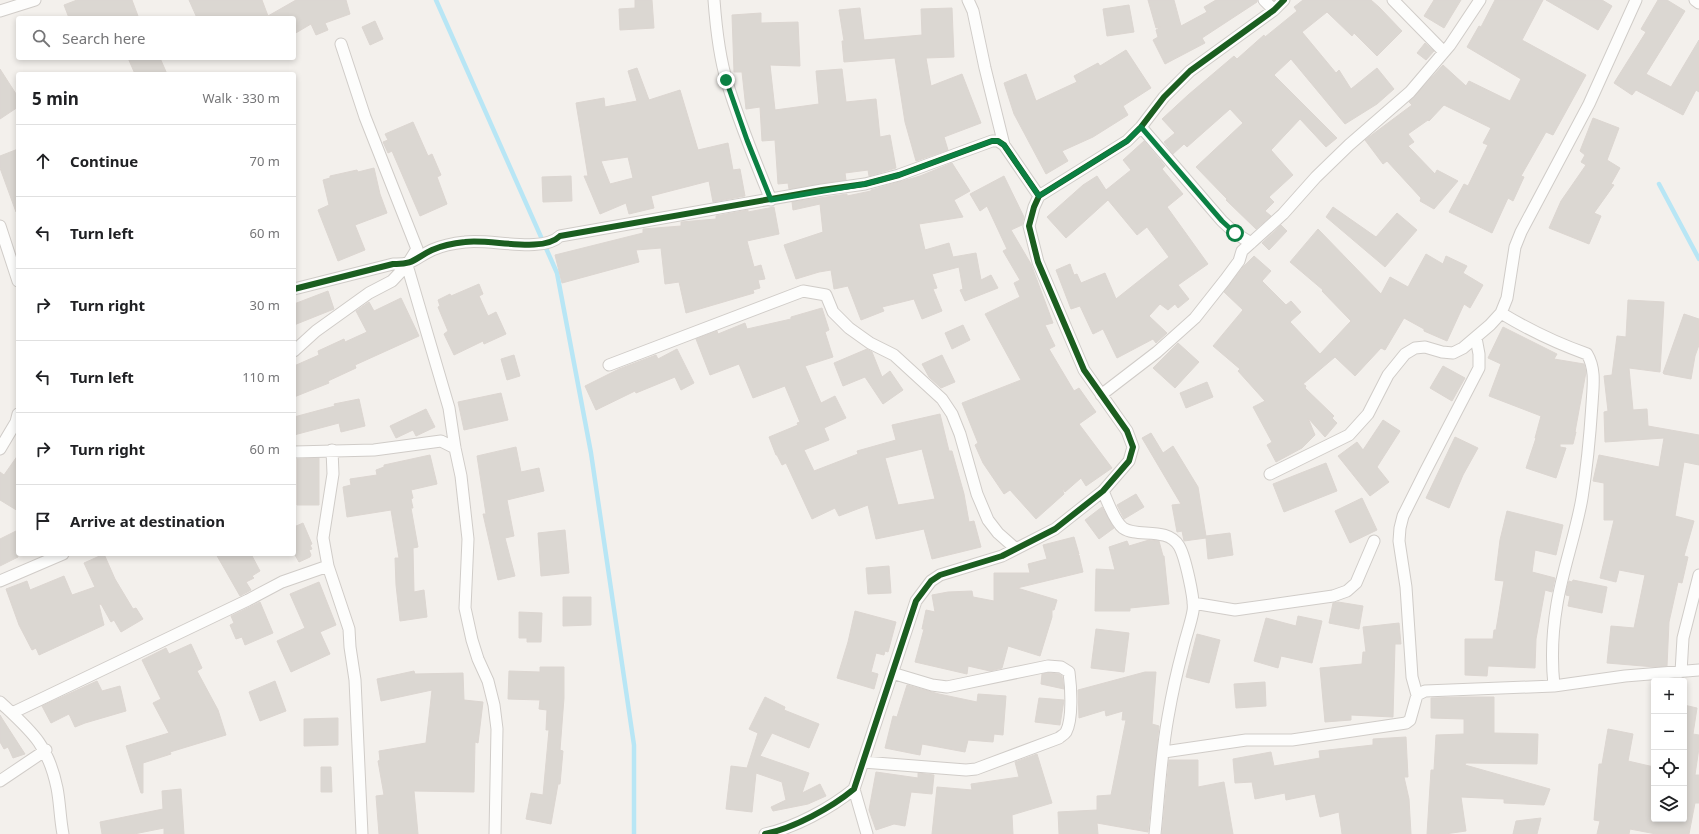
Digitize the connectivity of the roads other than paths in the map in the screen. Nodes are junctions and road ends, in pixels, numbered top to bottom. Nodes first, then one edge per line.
1 (35, 0) edge
2 (714, 0) edge
3 (968, 0) edge
4 (1264, 0) edge
5 (1284, 0) edge
6 (1393, 0) edge
7 (1480, 0) edge
8 (1636, 0) edge
9 (1695, 0) edge
10 (1699, 3) edge
11 (1274, 10) junction
12 (0, 11) edge
13 (341, 44) dead end
14 (1444, 52) junction
15 (1141, 127) junction
16 (1004, 145) junction
17 (1039, 196) junction
18 (771, 200) junction
19 (0, 226) edge
20 (1251, 243) junction
21 (407, 265) junction
22 (16, 275) edge
23 (296, 288) edge
24 (1501, 313) junction
25 (1476, 338) junction
26 (296, 348) edge
27 (609, 365) dead end
28 (1101, 395) junction
29 (16, 422) edge
30 (455, 448) junction
31 (0, 449) edge
32 (332, 450) junction
33 (296, 452) edge
34 (1270, 474) dead end
35 (1103, 491) junction
36 (1374, 541) dead end
37 (1016, 549) junction
38 (58, 556) edge
39 (328, 566) junction
40 (1699, 574) edge
41 (0, 581) edge
42 (1193, 603) junction
43 (1699, 670) edge
44 (1681, 672) junction
45 (892, 673) junction
46 (1554, 686) junction
47 (1417, 695) junction
48 (0, 702) edge
49 (12, 713) junction
50 (46, 750) junction
51 (1164, 752) junction
52 (863, 762) junction
53 (0, 781) edge
54 (854, 789) junction
55 (62, 833) edge
56 (362, 834) edge
57 (495, 834) edge
58 (765, 834) edge
59 (868, 834) edge
60 (1155, 834) edge

1 - 12 street
2 - 18 street
3 - 16 street
4 - 11 street
5 - 11 street
6 - 14 street
7 - 14 street
8 - 24 street
9 - 10 street
11 - 15 street
13 - 21 street
14 - 20 street
15 - 17 street
15 - 20 street
16 - 17 street
16 - 18 street
17 - 28 street
18 - 21 street
19 - 22 street
20 - 28 street
21 - 23 street
21 - 26 street
21 - 30 street
24 - 25 street
24 - 46 street
25 - 34 street
25 - 47 street
27 - 37 street
28 - 35 street
29 - 31 street
30 - 32 street
30 - 57 street
32 - 33 street
32 - 39 street
35 - 37 street
35 - 42 street
36 - 42 street
37 - 45 street
38 - 41 street
39 - 49 street
39 - 56 street
40 - 44 street
42 - 51 street
43 - 44 street
44 - 46 street
45 - 52 street
45 - 52 street
46 - 47 street
47 - 51 street
48 - 49 street
49 - 50 street
50 - 53 street
50 - 55 street
51 - 60 street
52 - 54 street
54 - 58 street
54 - 59 street

